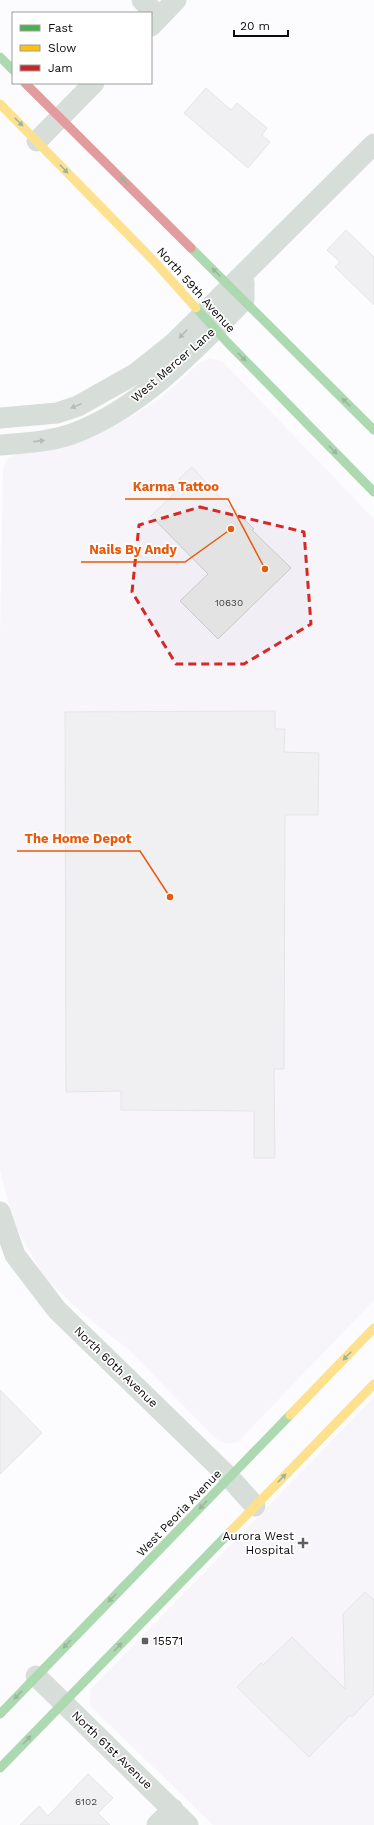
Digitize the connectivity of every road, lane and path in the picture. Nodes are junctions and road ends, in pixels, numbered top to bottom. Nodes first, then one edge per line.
1 (142, 0) edge
2 (176, 0) edge
3 (149, 12) edge
4 (155, 21) edge
5 (0, 57) edge
6 (12, 69) edge
7 (27, 84) edge
8 (93, 84) edge
9 (0, 104) edge
10 (60, 117) junction
11 (37, 140) junction
12 (374, 144) edge
13 (239, 286) junction
14 (202, 313) junction
15 (216, 329) junction
16 (0, 418) edge
17 (374, 430) edge
18 (0, 444) edge
19 (374, 492) edge
20 (0, 1212) edge
21 (374, 1328) edge
22 (374, 1384) edge
23 (230, 1478) junction
24 (255, 1506) junction
25 (36, 1676) junction
26 (64, 1702) junction
27 (0, 1714) edge
28 (0, 1768) edge
29 (173, 1809) junction
30 (157, 1825) edge
31 (188, 1825) edge

1 - 3 street
2 - 4 street
5 - 6 main road
7 - 10 main road, North 59th Avenue
8 - 10 street
9 -> 11 main road, North 59th Avenue
10 - 11 street
13 -> 10 main road, North 59th Avenue
11 -> 14 main road, North 59th Avenue
12 - 13 street, West Mercer Lane
13 - 14 street, West Mercer Lane
13 - 15 street, West Mercer Lane
17 -> 13 main road, North 59th Avenue
14 - 15 main road, North 59th Avenue
14 -> 16 street, West Mercer Lane
18 -> 15 street, West Mercer Lane
15 -> 19 main road, North 59th Avenue
20 - 23 street, North 60th Avenue
21 -> 23 main road, West Peoria Avenue
24 -> 22 main road
23 - 24 street, North 60th Avenue
23 -> 25 main road, West Peoria Avenue
26 -> 24 main road
25 - 26 street, North 61st Avenue
25 -> 27 main road, West Peoria Avenue
28 -> 26 main road
26 - 29 street, North 61st Avenue
29 - 30 street
29 - 31 street, North 61st Avenue

